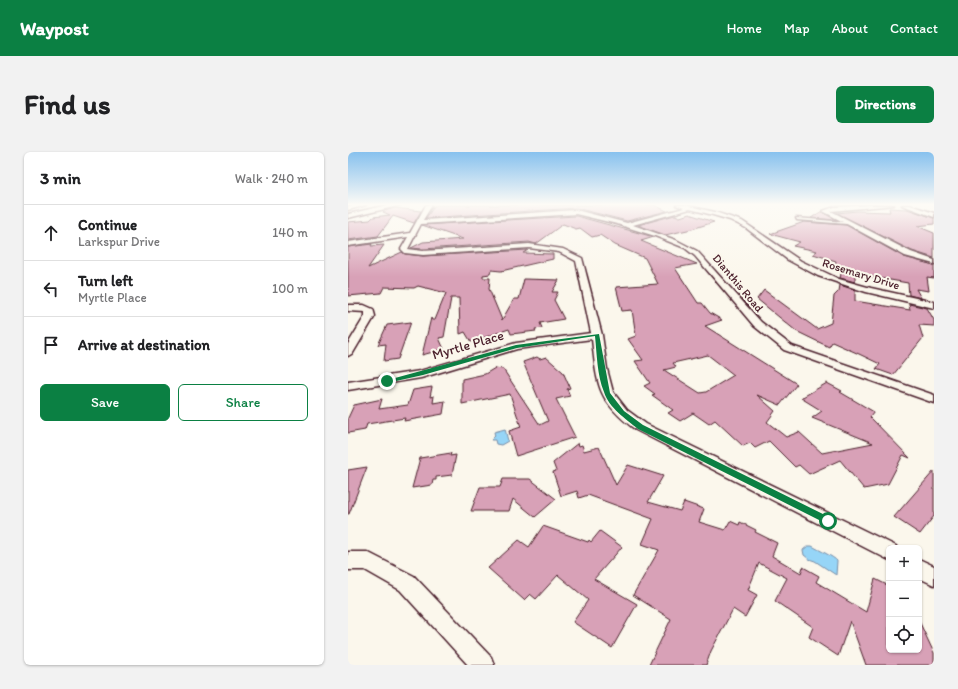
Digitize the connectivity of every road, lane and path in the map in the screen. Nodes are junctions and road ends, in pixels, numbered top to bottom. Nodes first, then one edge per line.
1 (416, 229) edge
2 (636, 229) edge
3 (752, 229) edge
4 (859, 229) edge
5 (413, 234) junction
6 (348, 244) edge
7 (934, 262) edge
8 (934, 305) edge
9 (348, 308) edge
10 (597, 335) junction
11 (348, 353) edge
12 (348, 386) edge
13 (934, 399) edge
14 (886, 550) edge
15 (348, 561) edge
16 (922, 570) edge
17 (934, 576) edge
18 (484, 665) edge

1 - 5 street
2 - 13 street, Dianthis Road
3 - 8 street, Rosemary Drive
4 - 7 street
5 - 6 street
5 - 10 street
9 - 11 street
10 - 12 street, Myrtle Place
10 - 14 street
15 - 18 street
16 - 17 street

